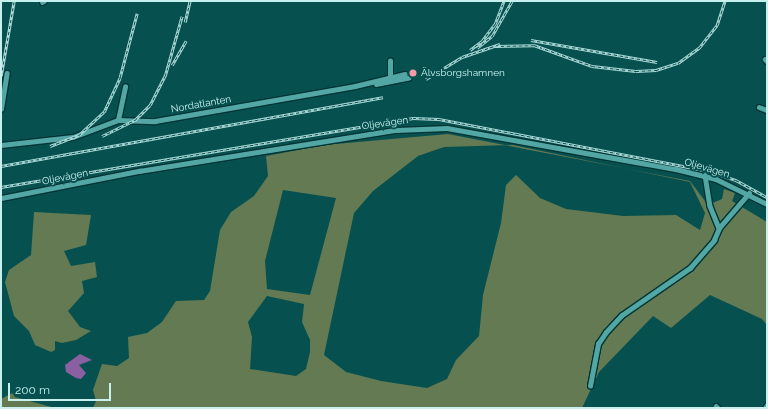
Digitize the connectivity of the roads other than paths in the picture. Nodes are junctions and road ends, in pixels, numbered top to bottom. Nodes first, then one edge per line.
1 (392, 60) dead end
2 (7, 73) dead end
3 (407, 76) dead end
4 (390, 80) junction
5 (125, 88) dead end
6 (759, 107) dead end
7 (1, 109) edge
8 (767, 110) edge
9 (118, 120) junction
10 (1, 144) edge
11 (705, 176) junction
12 (749, 193) junction
13 (1, 198) edge
14 (766, 203) edge
15 (719, 228) junction
16 (590, 386) dead end
17 (767, 405) edge
18 (765, 408) edge

1 - 4 street
2 - 7 street
3 - 4 street, Nordatlanten
4 - 9 street, Nordatlanten
5 - 9 street
6 - 8 street
9 - 10 street, Nordatlanten
11 - 12 street, Oljevägen
11 - 13 street, Oljevägen
11 - 15 street
12 - 14 street, Oljevägen
12 - 15 street
15 - 16 street
17 - 18 street

